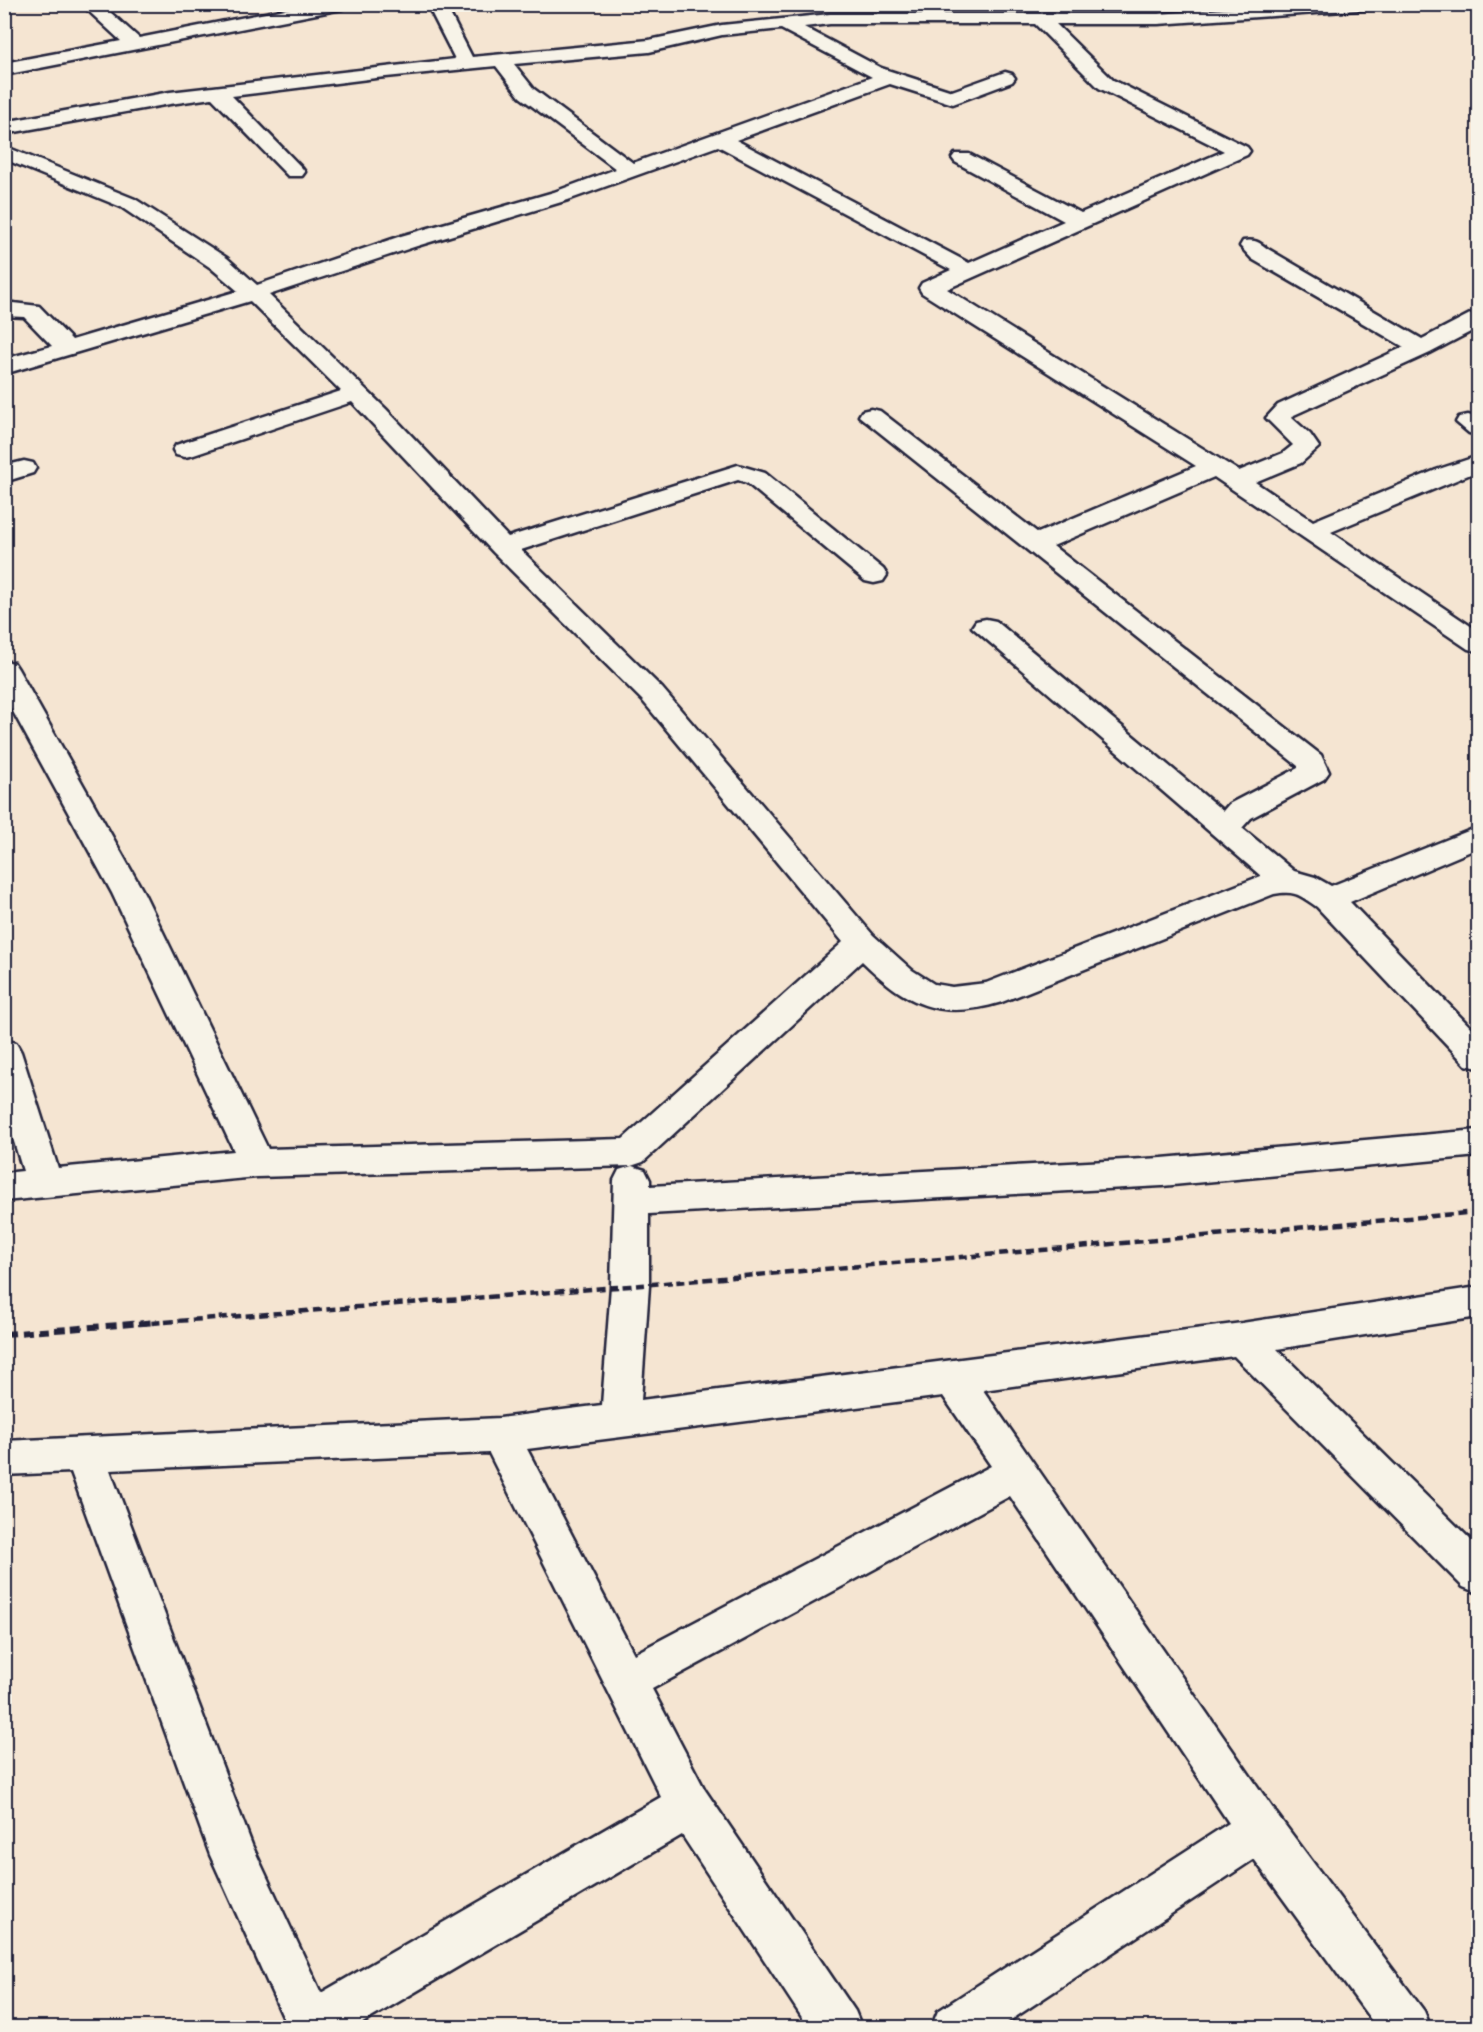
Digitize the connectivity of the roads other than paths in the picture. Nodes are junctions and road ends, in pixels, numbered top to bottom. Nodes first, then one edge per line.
1 (90, 4) edge
2 (248, 4) edge
3 (342, 4) edge
4 (436, 4) edge
5 (852, 4) edge
6 (1372, 4) edge
7 (1040, 19) junction
8 (266, 20) junction
9 (805, 22) junction
10 (785, 24) junction
11 (136, 45) junction
12 (502, 62) junction
13 (467, 65) junction
14 (4, 69) edge
15 (891, 77) junction
16 (1005, 78) dead end
17 (217, 92) junction
18 (4, 128) edge
19 (720, 139) junction
20 (962, 158) dead end
21 (12, 162) edge
22 (631, 171) junction
23 (295, 172) dead end
24 (1081, 222) junction
25 (1251, 246) dead end
26 (969, 271) junction
27 (254, 293) junction
28 (4, 309) edge
29 (1479, 320) edge
30 (1422, 348) junction
31 (68, 349) junction
32 (4, 367) edge
33 (357, 393) junction
34 (871, 416) dead end
35 (185, 450) dead end
36 (1479, 463) edge
37 (1226, 474) junction
38 (1312, 531) junction
39 (1035, 544) junction
40 (503, 547) junction
41 (874, 575) dead end
42 (986, 627) dead end
43 (1475, 636) edge
44 (4, 669) edge
45 (1224, 829) junction
46 (1479, 837) edge
47 (1285, 880) junction
48 (1328, 899) junction
49 (862, 943) junction
50 (4, 1052) edge
51 (1479, 1056) edge
52 (1479, 1143) edge
53 (631, 1152) junction
54 (257, 1163) junction
55 (45, 1184) junction
56 (4, 1187) edge
57 (633, 1201) junction
58 (1479, 1302) edge
59 (1242, 1339) junction
60 (954, 1378) junction
61 (620, 1421) junction
62 (501, 1435) junction
63 (85, 1456) junction
64 (4, 1458) edge
65 (1017, 1472) junction
66 (1479, 1574) edge
67 (626, 1680) junction
68 (689, 1806) junction
69 (1260, 1829) junction
70 (313, 2026) edge
71 (838, 2028) edge
72 (955, 2028) edge
73 (1407, 2028) edge

1 - 11 street
2 - 8 street
3 - 8 street
4 - 13 street
5 - 9 street
6 - 7 street
7 - 9 street
7 - 24 street
8 - 11 street
9 - 10 street
10 - 12 street
10 - 15 street
11 - 14 street
12 - 13 street
12 - 22 street
13 - 17 street
15 - 16 street
15 - 19 street
17 - 18 street
17 - 23 street
19 - 22 street
19 - 26 street
20 - 24 street
21 - 27 street
22 - 27 street
24 - 26 street
25 - 30 street
26 - 37 street
27 - 31 street
27 - 33 street
28 - 31 street
29 - 30 street
30 - 37 street
31 - 32 street
33 - 35 street
33 - 40 street
34 - 39 street
36 - 38 street
37 - 38 street
37 - 39 street
38 - 43 street
39 - 45 street
40 - 41 street
40 - 49 street
42 - 45 street
44 - 54 street
45 - 47 street
46 - 48 street
47 - 48 street
47 - 49 street
48 - 51 street
49 - 53 street
50 - 55 street
52 - 57 street
53 - 54 street
53 - 57 street
54 - 55 street
55 - 56 street
57 - 61 street
58 - 59 street
59 - 60 street
59 - 66 street
60 - 61 street
60 - 65 street
61 - 62 street
62 - 63 street
62 - 67 street
63 - 64 street
63 - 70 street
65 - 67 street
65 - 69 street
67 - 68 street
68 - 70 street
68 - 71 street
69 - 72 street
69 - 73 street

